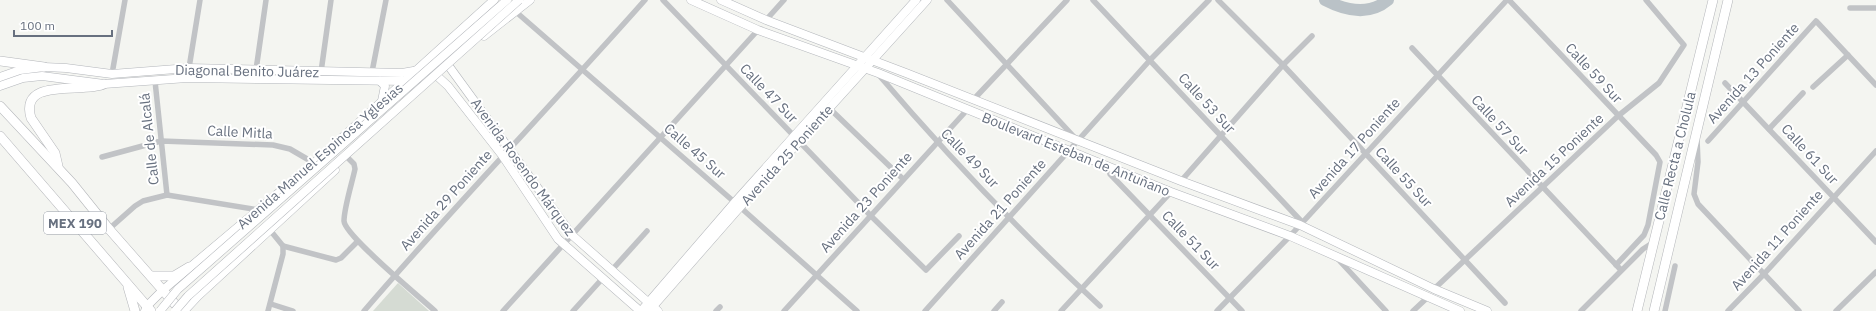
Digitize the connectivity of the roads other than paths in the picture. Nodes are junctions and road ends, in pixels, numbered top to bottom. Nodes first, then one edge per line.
1 (125, 0) edge
2 (200, 0) edge
3 (266, 0) edge
4 (331, 0) edge
5 (494, 0) edge
6 (507, 0) edge
7 (519, 0) edge
8 (530, 0) edge
9 (645, 0) edge
10 (663, 0) edge
11 (691, 0) edge
12 (721, 0) edge
13 (784, 0) edge
14 (916, 0) edge
15 (927, 0) edge
16 (947, 0) edge
17 (1067, 0) edge
18 (1093, 0) edge
19 (1209, 0) edge
20 (1218, 0) edge
21 (1508, 0) edge
22 (1646, 0) edge
23 (1713, 0) edge
24 (1728, 0) edge
25 (387, 1) edge
26 (1850, 8) dead end
27 (1876, 8) edge
28 (515, 11) junction
29 (766, 20) junction
30 (758, 30) junction
31 (1312, 36) dead end
32 (1412, 48) dead end
33 (1848, 55) junction
34 (865, 58) junction
35 (1151, 59) junction
36 (0, 61) edge
37 (873, 61) junction
38 (1006, 64) junction
39 (448, 65) junction
40 (1283, 65) junction
41 (727, 66) junction
42 (44, 67) junction
43 (189, 68) junction
44 (862, 68) junction
45 (256, 70) junction
46 (583, 70) junction
47 (322, 72) junction
48 (372, 72) junction
49 (112, 74) junction
50 (878, 74) junction
51 (436, 75) junction
52 (1437, 75) junction
53 (410, 76) junction
54 (0, 77) edge
55 (155, 81) junction
56 (380, 81) junction
57 (1726, 83) dead end
58 (104, 84) junction
59 (1876, 85) edge
60 (0, 86) edge
61 (448, 86) junction
62 (1813, 87) dead end
63 (419, 91) junction
64 (1803, 93) dead end
65 (974, 99) junction
66 (382, 101) junction
67 (1743, 101) junction
68 (0, 106) edge
69 (827, 106) junction
70 (967, 110) junction
71 (1618, 116) junction
72 (1696, 128) junction
73 (1770, 129) junction
74 (1221, 136) junction
75 (660, 137) junction
76 (797, 138) junction
77 (2, 139) edge
78 (1077, 140) junction
79 (161, 141) junction
80 (1708, 141) dead end
81 (938, 142) junction
82 (509, 148) junction
83 (1068, 150) junction
84 (1876, 151) edge
85 (1365, 153) junction
86 (502, 155) junction
87 (102, 157) dead end
88 (348, 158) junction
89 (314, 163) junction
90 (58, 167) junction
91 (1109, 167) junction
92 (903, 179) junction
93 (1181, 181) junction
94 (1542, 187) junction
95 (1171, 192) junction
96 (167, 195) junction
97 (1833, 197) junction
98 (738, 204) junction
99 (259, 210) junction
100 (870, 215) junction
101 (1150, 215) junction
102 (1010, 217) junction
103 (1301, 224) junction
104 (109, 229) junction
105 (270, 230) junction
106 (647, 231) dead end
107 (232, 233) junction
108 (572, 235) junction
109 (959, 236) dead end
110 (1290, 236) junction
111 (357, 242) junction
112 (1654, 242) junction
113 (1876, 242) edge
114 (564, 244) junction
115 (283, 246) junction
116 (247, 250) junction
117 (1337, 258) junction
118 (1464, 259) junction
119 (1616, 265) junction
120 (1675, 266) dead end
121 (189, 267) junction
122 (1621, 270) junction
123 (611, 271) junction
124 (1876, 272) edge
125 (395, 274) junction
126 (1764, 274) junction
127 (151, 276) junction
128 (816, 276) junction
129 (602, 279) junction
130 (128, 284) junction
131 (1081, 288) junction
132 (1434, 289) junction
133 (163, 290) junction
134 (1230, 298) junction
135 (1428, 298) junction
136 (1002, 302) dead end
137 (1505, 303) dead end
138 (271, 304) junction
139 (1100, 306) dead end
140 (652, 307) edge
141 (148, 309) edge
142 (135, 311) edge
143 (160, 311) edge
144 (175, 311) edge
145 (181, 311) edge
146 (184, 311) edge
147 (268, 311) edge
148 (294, 311) edge
149 (364, 311) edge
150 (436, 311) edge
151 (503, 311) edge
152 (573, 311) edge
153 (641, 311) edge
154 (784, 311) edge
155 (857, 311) edge
156 (925, 311) edge
157 (994, 311) edge
158 (1061, 311) edge
159 (1217, 311) edge
160 (1242, 311) edge
161 (1386, 311) edge
162 (1413, 311) edge
163 (1460, 311) edge
164 (1487, 311) edge
165 (1581, 311) edge
166 (1637, 311) edge
167 (1654, 311) edge
168 (1665, 311) edge
169 (1728, 311) edge
170 (1799, 311) edge
171 (1836, 311) edge

1 - 49 street
2 - 43 street
3 - 45 street
4 - 47 street
5 - 53 main road, Avenida Manuel Espinosa Yglesias
6 - 143 main road, bridge
7 - 144 main road, bridge
8 - 28 main road, Avenida Manuel Espinosa Yglesias
9 - 46 street, Avenida 29 Poniente
10 - 41 street, Calle 47 Sur
11 - 30 main road, Boulevard Esteban de Antuñano
12 - 29 main road, Boulevard Esteban de Antuñano
13 - 29 street
14 - 34 main road, Avenida 25 Poniente
15 - 37 main road, Avenida 25 Poniente
16 - 38 street
17 - 38 street
18 - 35 street, Calle 53 Sur
19 - 35 street, Avenida 21 Poniente
20 - 40 street, Calle 55 Sur
21 - 52 street, Avenida 17 Poniente
21 - 71 street, Calle 59 Sur
22 - 71 street, Avenida 15 Poniente
23 - 112 main road, Calle Recta a Cholula
24 - 72 main road, Calle Recta a Cholula
25 - 48 street
26 - 27 street
28 - 39 main road, Avenida Manuel Espinosa Yglesias
28 - 46 street, Calle 45 Sur
29 - 34 main road, Boulevard Esteban de Antuñano
30 - 41 street
30 - 44 main road, Boulevard Esteban de Antuñano
31 - 40 street
32 - 52 street, Calle 57 Sur
33 - 59 street
33 - 62 street
33 - 67 street, Avenida 13 Poniente
34 - 37 main road, Boulevard Esteban de Antuñano
34 - 44 main road, Avenida 25 Poniente
35 - 74 street, Calle 53 Sur
35 - 78 street, Avenida 21 Poniente
36 - 42 main road
37 - 44 main road, Avenida 25 Poniente
37 - 65 main road, Boulevard Esteban de Antuñano
38 - 65 street
38 - 78 street
39 - 51 main road, Avenida Manuel Espinosa Yglesias
39 - 53 main road, Diagonal Benito Juárez
39 - 82 main road, Avenida Rosendo Márquez
40 - 74 street
40 - 85 street, Calle 55 Sur
41 - 75 street
41 - 76 street, Calle 47 Sur
42 - 49 main road, Diagonal Benito Juárez
42 - 54 main road, Diagonal Benito Juárez
43 - 45 main road, Diagonal Benito Juárez
43 - 49 main road, Diagonal Benito Juárez
44 - 50 main road, Boulevard Esteban de Antuñano
44 - 69 main road, Avenida 25 Poniente
45 - 47 main road, Diagonal Benito Juárez
46 - 75 street, Calle 45 Sur
46 - 82 street, Avenida 29 Poniente
47 - 48 main road, Diagonal Benito Juárez
48 - 53 main road, Diagonal Benito Juárez
50 - 70 main road, Boulevard Esteban de Antuñano
50 - 81 street, Calle 49 Sur
51 - 53 main road, Diagonal Benito Juárez
51 - 61 main road, Avenida Rosendo Márquez
51 - 63 main road, Avenida Manuel Espinosa Yglesias
52 - 85 street, Avenida 17 Poniente
52 - 94 street, Calle 57 Sur
53 - 56 main road, Diagonal Benito Juárez
53 - 63 main road
53 - 66 main road, Avenida Manuel Espinosa Yglesias
55 - 56 main road, Diagonal Benito Juárez
55 - 58 main road, Diagonal Benito Juárez
55 - 79 street, Calle de Alcalá
56 - 66 main road
57 - 67 street, Calle 61 Sur
58 - 60 main road, Diagonal Benito Juárez
58 - 90 main road
61 - 63 main road
61 - 86 main road, Avenida Rosendo Márquez
63 - 88 main road, Avenida Manuel Espinosa Yglesias
64 - 73 street
65 - 78 main road, Boulevard Esteban de Antuñano
66 - 89 main road, Avenida Manuel Espinosa Yglesias
67 - 73 street, Calle 61 Sur
67 - 80 street, Avenida 13 Poniente
68 - 90 main road, MEX 190
69 - 76 main road, Avenida 25 Poniente
69 - 92 street
70 - 81 street, Avenida 23 Poniente
70 - 83 main road, Boulevard Esteban de Antuñano
71 - 94 street, Avenida 15 Poniente
71 - 119 street, Calle 59 Sur
72 - 126 street
72 - 167 main road, Calle Recta a Cholula
73 - 97 street, Calle 61 Sur
74 - 93 street
74 - 103 street, Calle 53 Sur
75 - 98 street, Calle 45 Sur
75 - 108 street
76 - 98 main road, Avenida 25 Poniente
76 - 100 street, Calle 47 Sur
77 - 130 main road, MEX 190
78 - 83 street, Avenida 21 Poniente
78 - 93 main road, Boulevard Esteban de Antuñano
79 - 87 street, Calle Mitla
79 - 89 street, Calle Mitla
79 - 96 street, Calle de Alcalá
81 - 92 street, Avenida 23 Poniente
81 - 102 street, Calle 49 Sur
82 - 86 street, Avenida 29 Poniente
82 - 108 main road, Avenida Rosendo Márquez
83 - 91 main road, Boulevard Esteban de Antuñano
83 - 102 street, Avenida 21 Poniente
84 - 97 street, Avenida 11 Poniente
85 - 103 street, Avenida 17 Poniente
85 - 118 street, Calle 55 Sur
86 - 114 main road, Avenida Rosendo Márquez
86 - 125 street, Avenida 29 Poniente
88 - 105 main road, Avenida Manuel Espinosa Yglesias
88 - 111 street
89 - 99 main road, Avenida Manuel Espinosa Yglesias
90 - 104 main road, MEX 190
91 - 95 main road, Boulevard Esteban de Antuñano
91 - 101 street, Calle 51 Sur
92 - 100 street, Avenida 23 Poniente
93 - 103 main road, Boulevard Esteban de Antuñano
94 - 118 street, Avenida 15 Poniente
94 - 119 street, Calle 57 Sur
95 - 101 street
95 - 110 main road, Boulevard Esteban de Antuñano
96 - 99 street
96 - 104 street
97 - 113 street, Calle 61 Sur
97 - 126 street, Avenida 11 Poniente
98 - 128 street, Calle 45 Sur
98 - 140 main road, Avenida 25 Poniente
99 - 107 main road, Avenida Manuel Espinosa Yglesias
100 - 109 street, Calle 47 Sur
100 - 128 street, Avenida 23 Poniente
101 - 131 street
101 - 134 street, Calle 51 Sur
102 - 131 street, Calle 49 Sur
102 - 156 street, Avenida 21 Poniente
103 - 110 street, Avenida 17 Poniente
103 - 132 main road, Boulevard Esteban de Antuñano
104 - 127 main road, MEX 190
105 - 115 street
105 - 116 main road, Avenida Manuel Espinosa Yglesias
106 - 123 street
107 - 116 main road
107 - 121 main road, Avenida Manuel Espinosa Yglesias
108 - 114 street
108 - 123 main road, Avenida Rosendo Márquez
110 - 117 main road, Boulevard Esteban de Antuñano
110 - 134 street, Avenida 17 Poniente
111 - 115 street
111 - 125 street
112 - 122 street
112 - 166 main road, Calle Recta a Cholula
114 - 129 main road, Avenida Rosendo Márquez
114 - 151 street
115 - 138 street
116 - 146 main road, Avenida Manuel Espinosa Yglesias
117 - 135 main road, Boulevard Esteban de Antuñano
117 - 161 street
118 - 132 street, Avenida 15 Poniente
118 - 137 street, Calle 55 Sur
119 - 122 street, Calle 57 Sur
120 - 168 street
121 - 127 main road
121 - 133 main road, Avenida Manuel Espinosa Yglesias
122 - 165 street
123 - 140 main road, Avenida Rosendo Márquez
124 - 171 street
125 - 149 street, Avenida 29 Poniente
125 - 150 street
126 - 169 street, Avenida 11 Poniente
126 - 170 street
127 - 133 main road, MEX 190
128 - 154 street, Avenida 23 Poniente
128 - 155 street, Calle 45 Sur
129 - 152 street
129 - 153 main road, Avenida Rosendo Márquez
130 - 141 main road, MEX 190
130 - 142 main road
131 - 139 street, Calle 49 Sur
131 - 158 street
132 - 164 main road, Boulevard Esteban de Antuñano
133 - 141 main road, Avenida Manuel Espinosa Yglesias
133 - 145 main road, MEX 190
134 - 159 street, Avenida 17 Poniente
134 - 160 street, Calle 51 Sur
135 - 162 street
135 - 163 main road, Boulevard Esteban de Antuñano
136 - 157 street
138 - 147 street
138 - 148 street
140 - 153 main road, Avenida 25 Poniente

